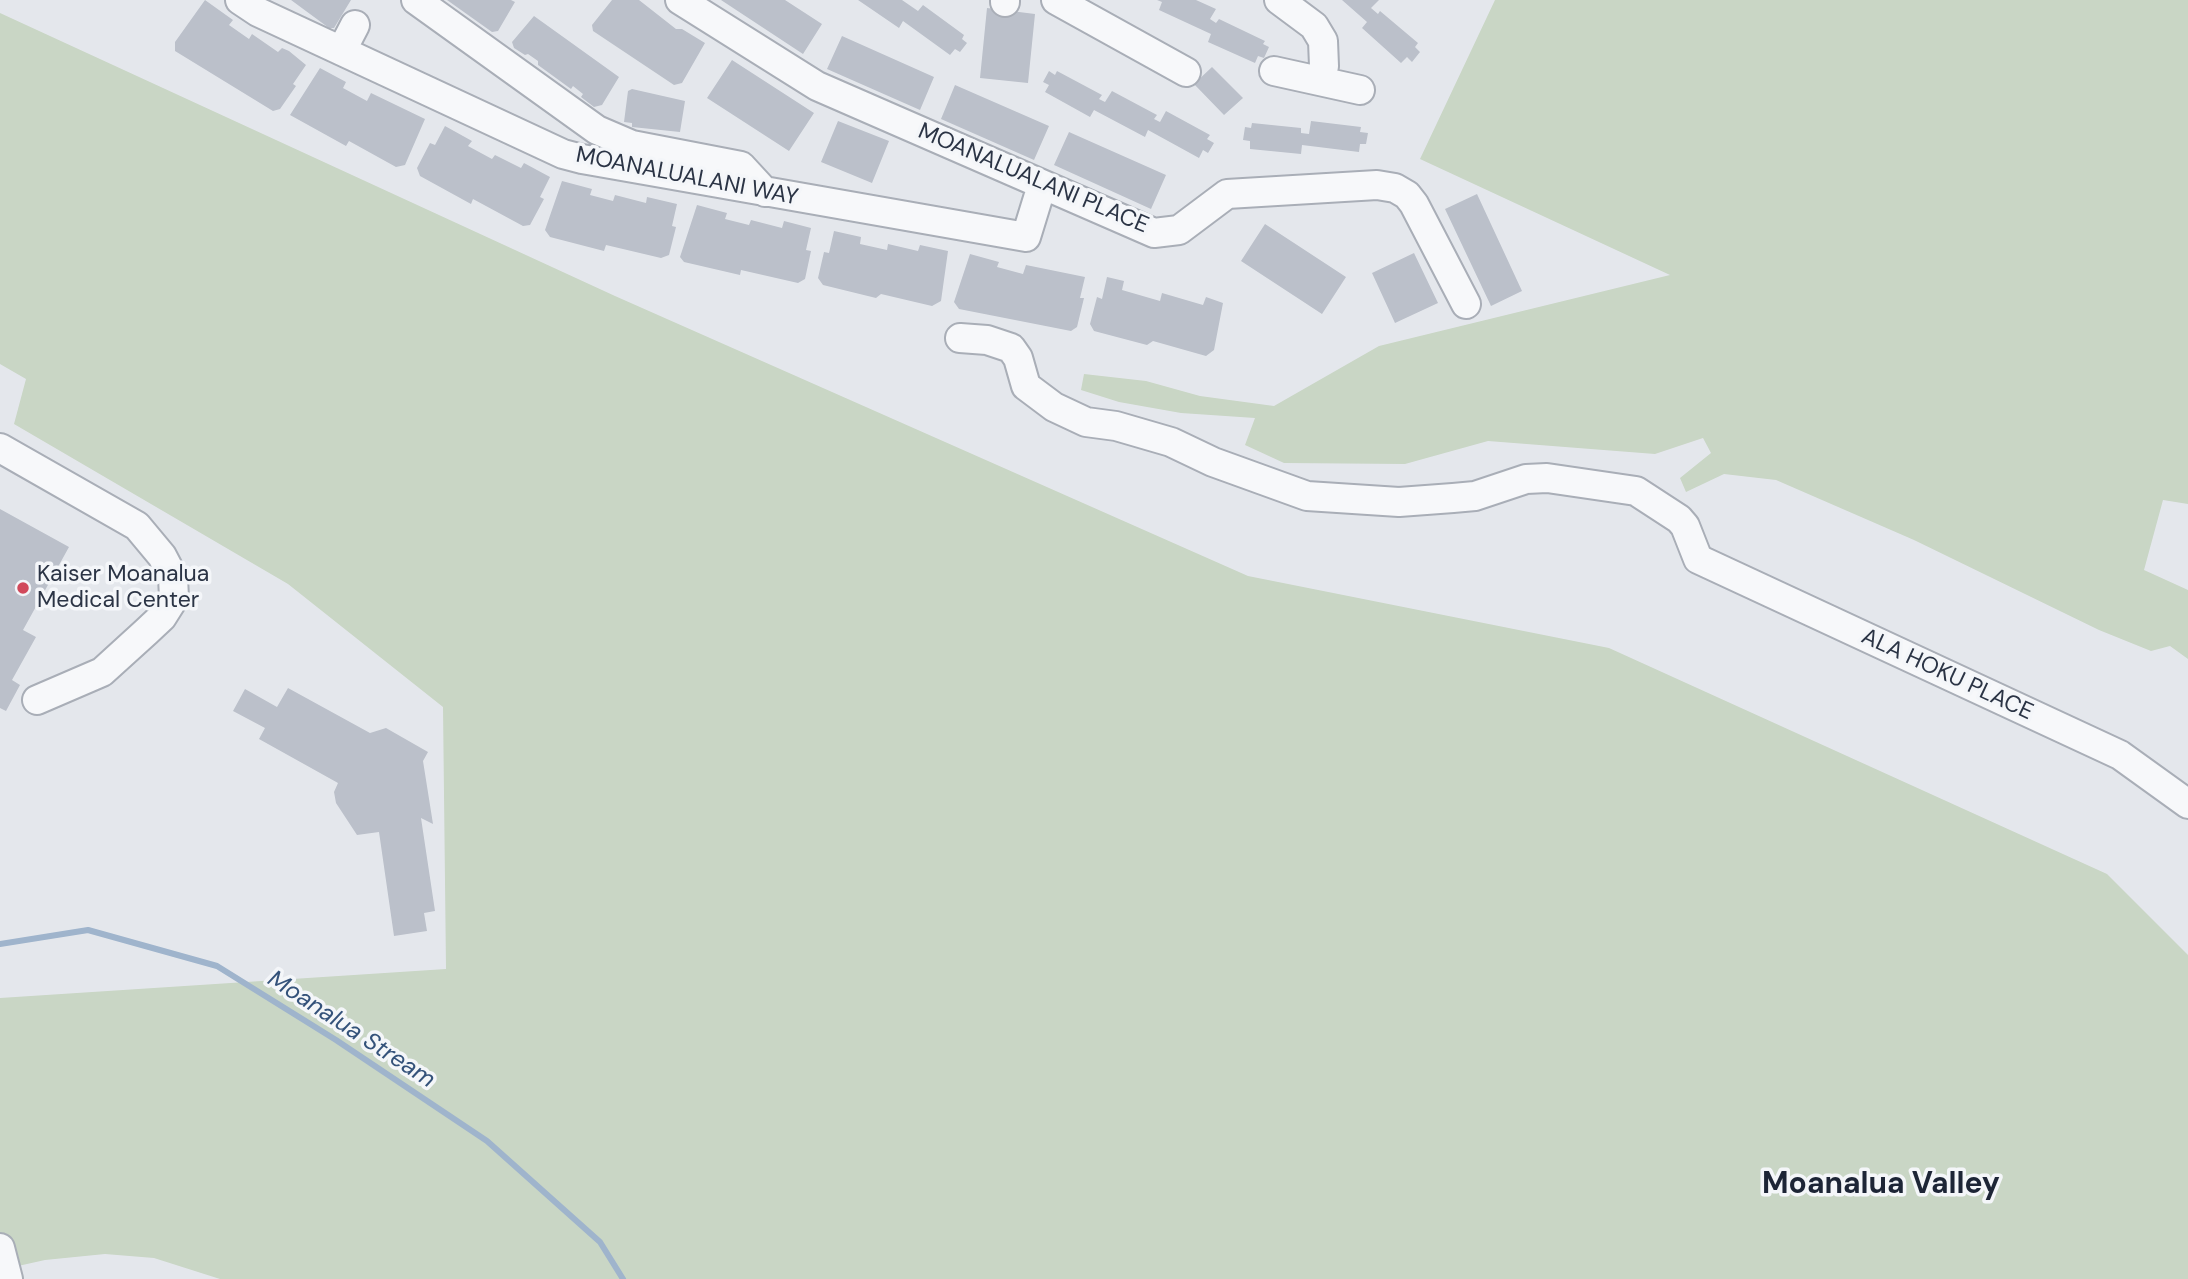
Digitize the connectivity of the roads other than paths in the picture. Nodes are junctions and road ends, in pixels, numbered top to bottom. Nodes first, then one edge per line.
1 (240, 0) edge
2 (416, 0) edge
3 (680, 0) edge
4 (1056, 0) edge
5 (1279, 0) edge
6 (355, 25) dead end
7 (342, 50) junction
8 (1274, 71) dead end
9 (1186, 72) dead end
10 (1321, 81) junction
11 (1360, 90) dead end
12 (1042, 185) junction
13 (765, 192) junction
14 (1466, 304) dead end
15 (960, 338) dead end
16 (0, 448) edge
17 (37, 700) dead end
18 (2188, 804) edge
19 (0, 1248) edge
20 (8, 1279) edge

1 - 7 street, MOANALUALANI WAY
2 - 13 street
3 - 12 street, MOANALUALANI PLACE
4 - 9 street
5 - 10 street
6 - 7 street
7 - 13 street, MOANALUALANI WAY
8 - 10 street
10 - 11 street
12 - 13 street, MOANALUALANI WAY
12 - 14 street, MOANALUALANI PLACE
15 - 18 street, ALA HOKU PLACE
16 - 17 street
19 - 20 street

